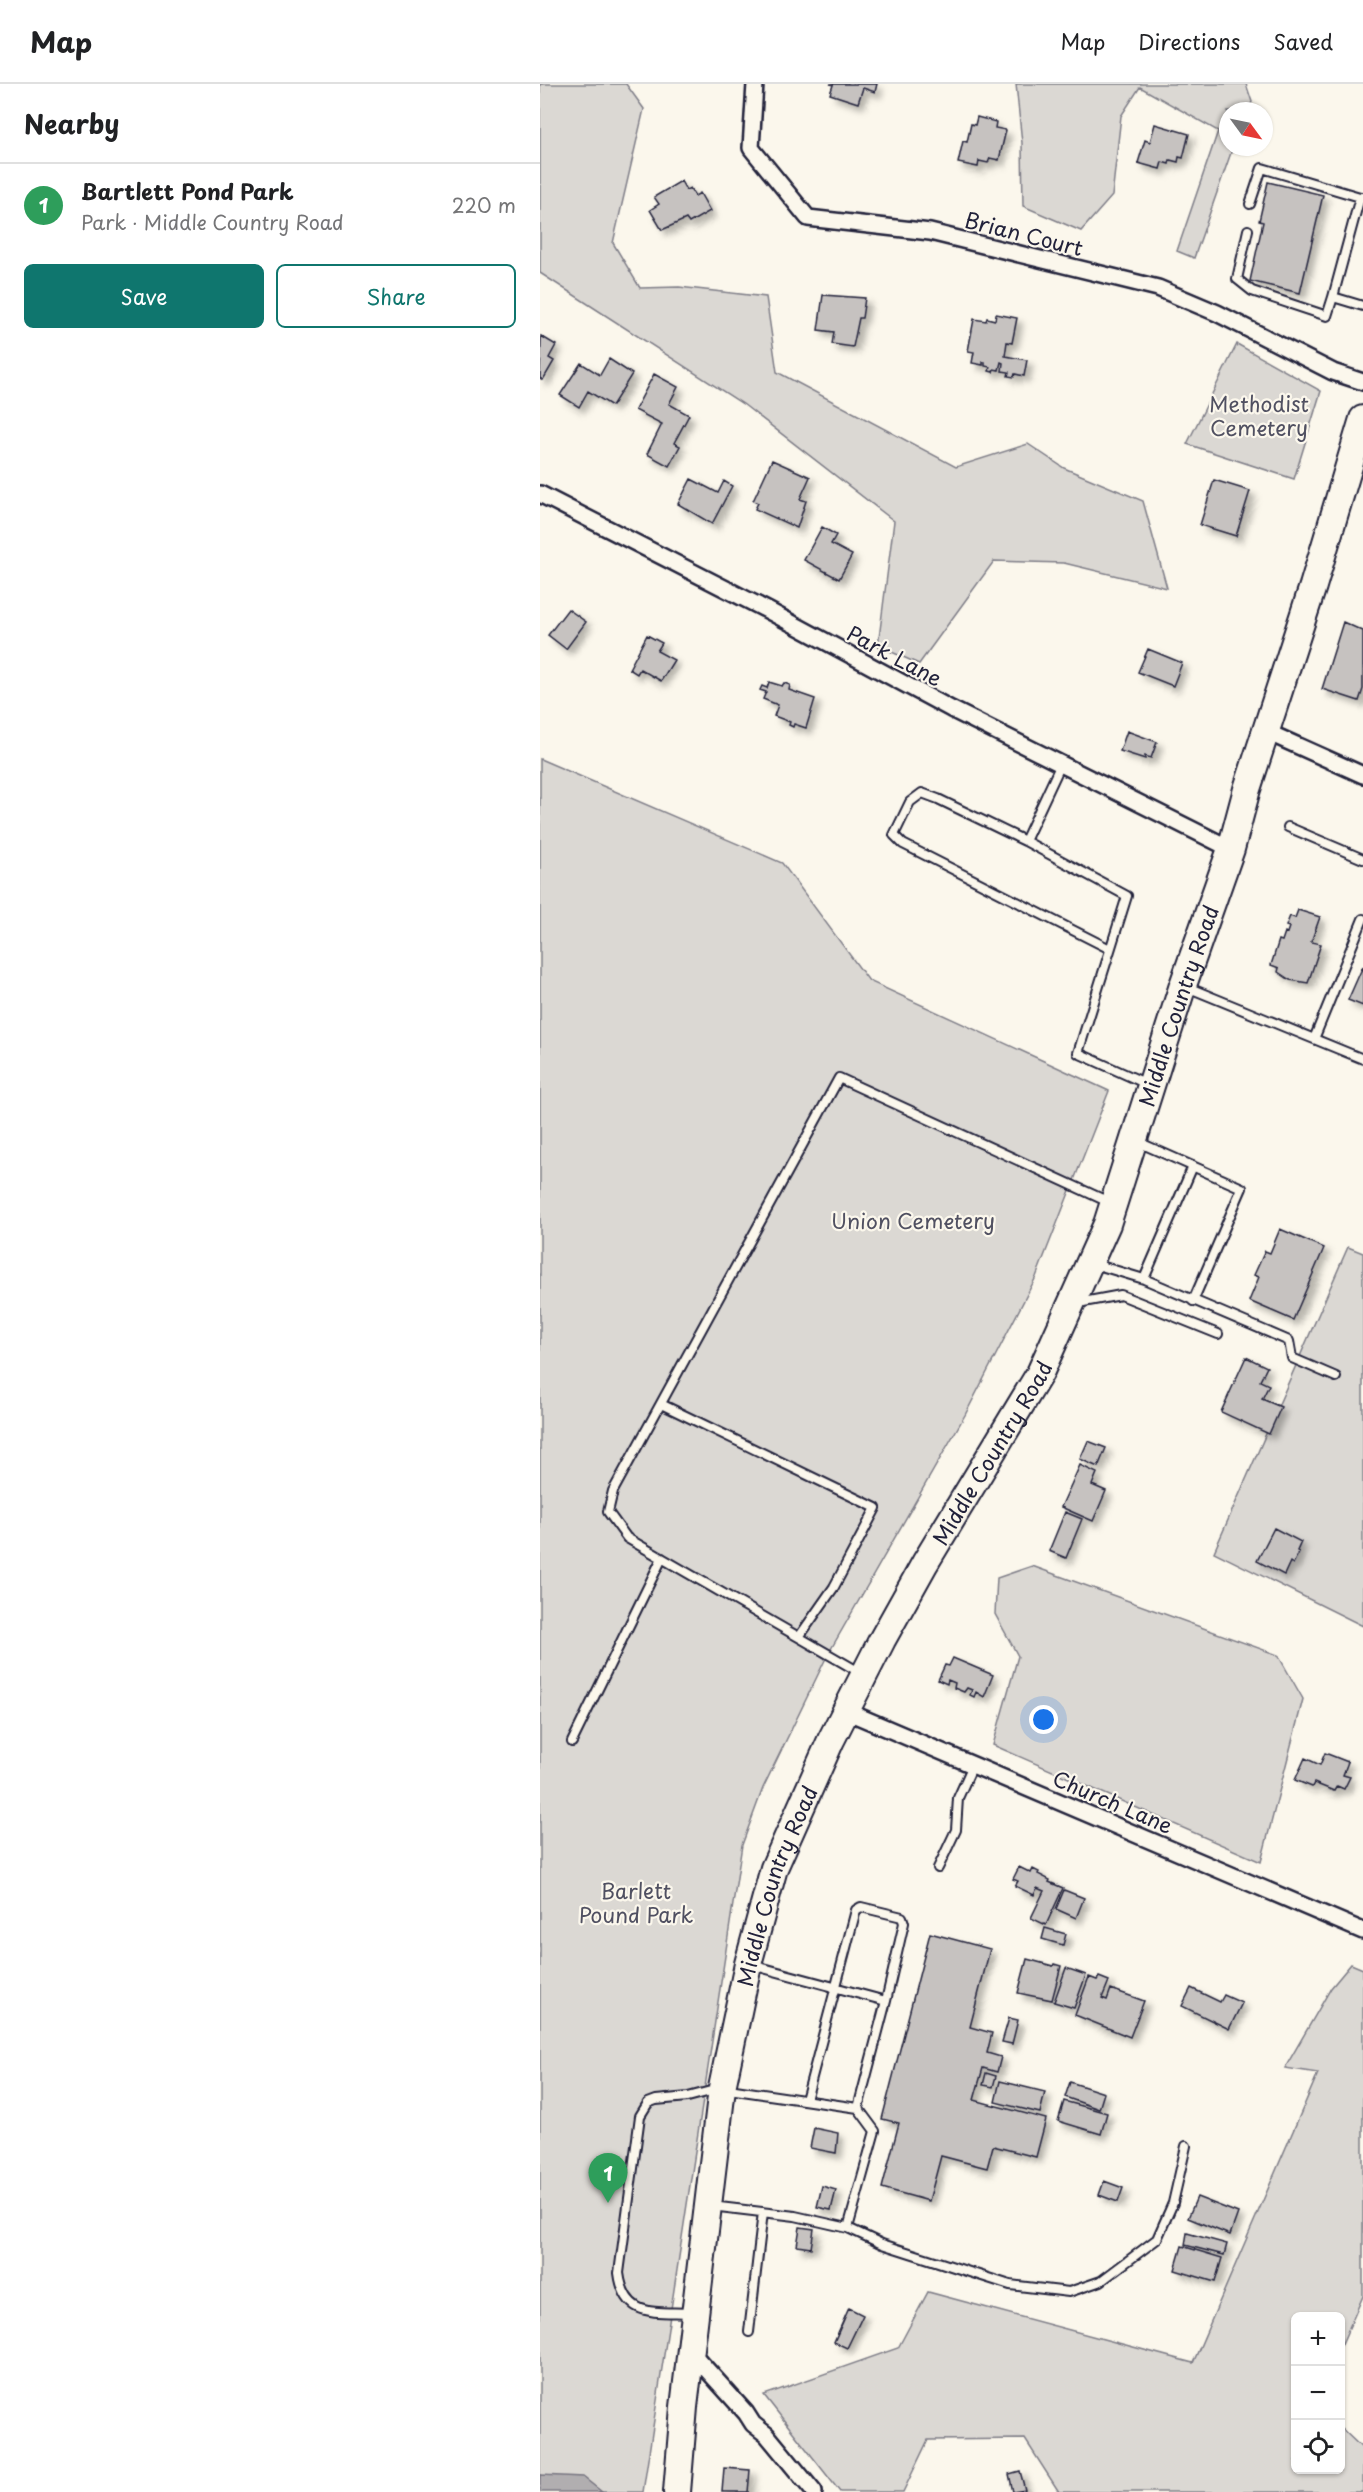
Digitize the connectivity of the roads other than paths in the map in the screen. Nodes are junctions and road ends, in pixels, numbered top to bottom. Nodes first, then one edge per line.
1 (755, 84) edge
2 (1362, 197) edge
3 (1250, 204) dead end
4 (1248, 230) dead end
5 (1333, 297) junction
6 (1363, 306) edge
7 (1363, 382) edge
8 (1363, 419) edge
9 (540, 494) edge
10 (1266, 732) junction
11 (1061, 764) junction
12 (1363, 775) edge
13 (1288, 827) dead end
14 (1025, 841) junction
15 (1231, 849) junction
16 (1363, 859) edge
17 (1363, 919) edge
18 (1110, 949) junction
19 (1183, 985) junction
20 (1314, 1040) junction
21 (1363, 1059) edge
22 (1152, 1085) junction
23 (1134, 1140) junction
24 (1193, 1166) junction
25 (1113, 1204) junction
26 (1090, 1263) junction
27 (1144, 1279) junction
28 (1193, 1301) junction
29 (1071, 1305) junction
30 (1218, 1334) dead end
31 (1336, 1377) dead end
32 (660, 1404) junction
33 (662, 1558) junction
34 (799, 1637) junction
35 (865, 1675) junction
36 (846, 1711) junction
37 (572, 1742) dead end
38 (973, 1765) junction
39 (938, 1868) dead end
40 (1363, 1931) edge
41 (748, 1964) junction
42 (837, 1988) junction
43 (885, 2001) junction
44 (722, 2088) junction
45 (806, 2100) junction
46 (858, 2108) junction
47 (1186, 2146) dead end
48 (707, 2205) junction
49 (763, 2212) junction
50 (848, 2228) junction
51 (695, 2314) junction
52 (749, 2331) dead end
53 (691, 2352) junction
54 (677, 2492) edge
55 (814, 2492) edge

1 - 7 street, Brian Court
2 - 3 lane
2 - 5 lane
4 - 5 lane
5 - 6 lane
8 - 10 main road, Middle Country Road
9 - 11 street, Park Lane
10 - 12 street
10 - 15 main road, Middle Country Road
11 - 14 lane
11 - 15 street, Park Lane
13 - 16 lane
14 - 18 lane
14 - 18 lane
15 - 19 main road, Middle Country Road
17 - 20 lane
18 - 22 lane
19 - 20 lane
19 - 22 main road, Middle Country Road
20 - 21 lane
22 - 23 main road, Middle Country Road
23 - 24 lane
23 - 25 main road, Middle Country Road
24 - 27 lane
24 - 28 lane
25 - 26 main road, Middle Country Road
25 - 32 lane
26 - 27 lane
26 - 29 main road, Middle Country Road
27 - 28 lane
28 - 31 lane
29 - 30 lane
29 - 35 main road, Middle Country Road
32 - 33 lane
32 - 34 lane
33 - 34 lane
33 - 37 lane
34 - 35 lane
35 - 36 main road, Middle Country Road
36 - 38 street, Church Lane
36 - 41 main road, Middle Country Road
38 - 39 lane
38 - 40 street, Church Lane
41 - 42 lane
41 - 44 main road, Middle Country Road
42 - 43 lane
42 - 43 lane
42 - 45 lane
43 - 46 lane
44 - 45 lane
44 - 48 main road, Middle Country Road
44 - 51 lane
45 - 46 lane
46 - 50 lane
47 - 50 lane
48 - 49 lane
48 - 51 main road, Middle Country Road
49 - 50 lane
49 - 52 lane
51 - 53 main road, Middle Country Road
53 - 54 main road, Middle Country Road
53 - 55 street

